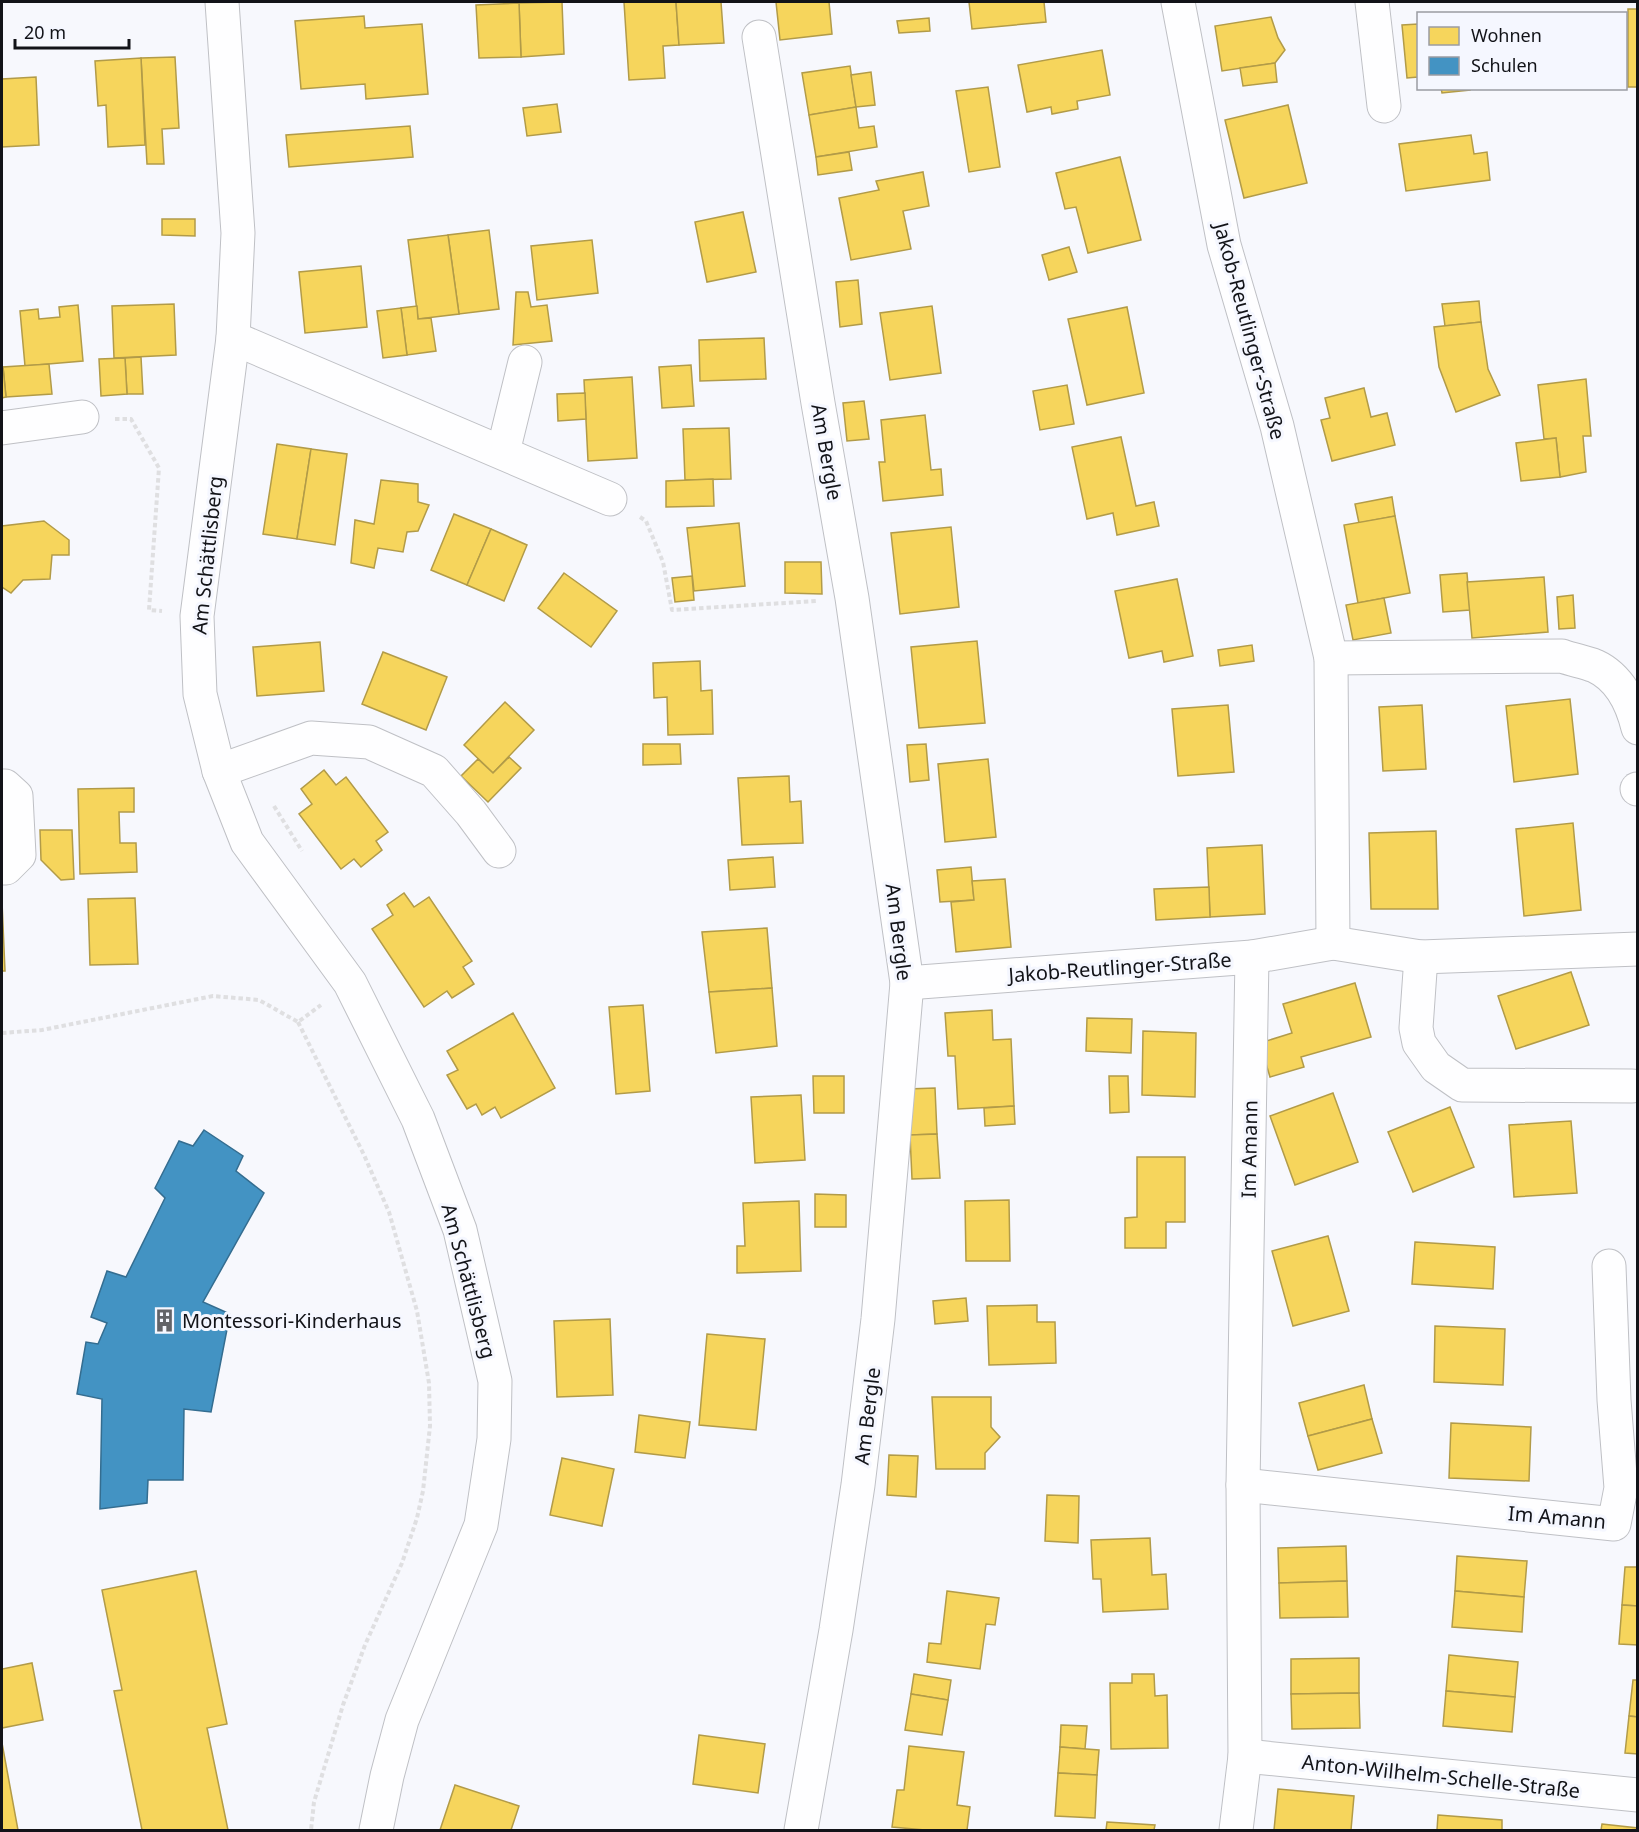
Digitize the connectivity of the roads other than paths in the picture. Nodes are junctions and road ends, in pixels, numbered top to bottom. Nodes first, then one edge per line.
1 (222, 2) edge
2 (1178, 2) edge
3 (1372, 2) edge
4 (759, 37) dead end
5 (1384, 106) dead end
6 (233, 338) junction
7 (525, 362) dead end
8 (82, 417) road end
9 (2, 428) edge
10 (503, 452) junction
11 (610, 499) road end
12 (1331, 658) junction
13 (1638, 728) edge
14 (219, 771) junction
15 (2, 786) edge
16 (499, 851) dead end
17 (2, 868) edge
18 (1333, 943) junction
19 (1638, 949) edge
20 (1252, 957) junction
21 (1421, 957) junction
22 (907, 983) junction
23 (1632, 1086) dead end
24 (1609, 1266) dead end
25 (1243, 1485) junction
26 (1245, 1756) junction
27 (1638, 1795) edge
28 (376, 1830) edge
29 (801, 1830) edge
30 (1236, 1830) edge

1 - 6 street, Am Schättlisberg
2 - 12 street, Jakob-Reutlinger-Straße
3 - 5 street
4 - 22 street, Am Bergle
6 - 10 street
6 - 14 street, Am Schättlisberg
7 - 10 street
8 - 9 street
10 - 11 street
12 - 13 street
12 - 18 street, Jakob-Reutlinger-Straße
14 - 16 street
14 - 28 street, Am Schättlisberg
15 - 17 street
18 - 20 street, Jakob-Reutlinger-Straße
18 - 21 street, Jakob-Reutlinger-Straße
19 - 21 street, Jakob-Reutlinger-Straße
20 - 22 street, Jakob-Reutlinger-Straße
20 - 25 street, Im Amann
21 - 23 street
22 - 29 street, Am Bergle
24 - 25 street, Im Amann
25 - 26 street, Im Amann
26 - 27 street, Anton-Wilhelm-Schelle-Straße
26 - 30 street, Im Amann

